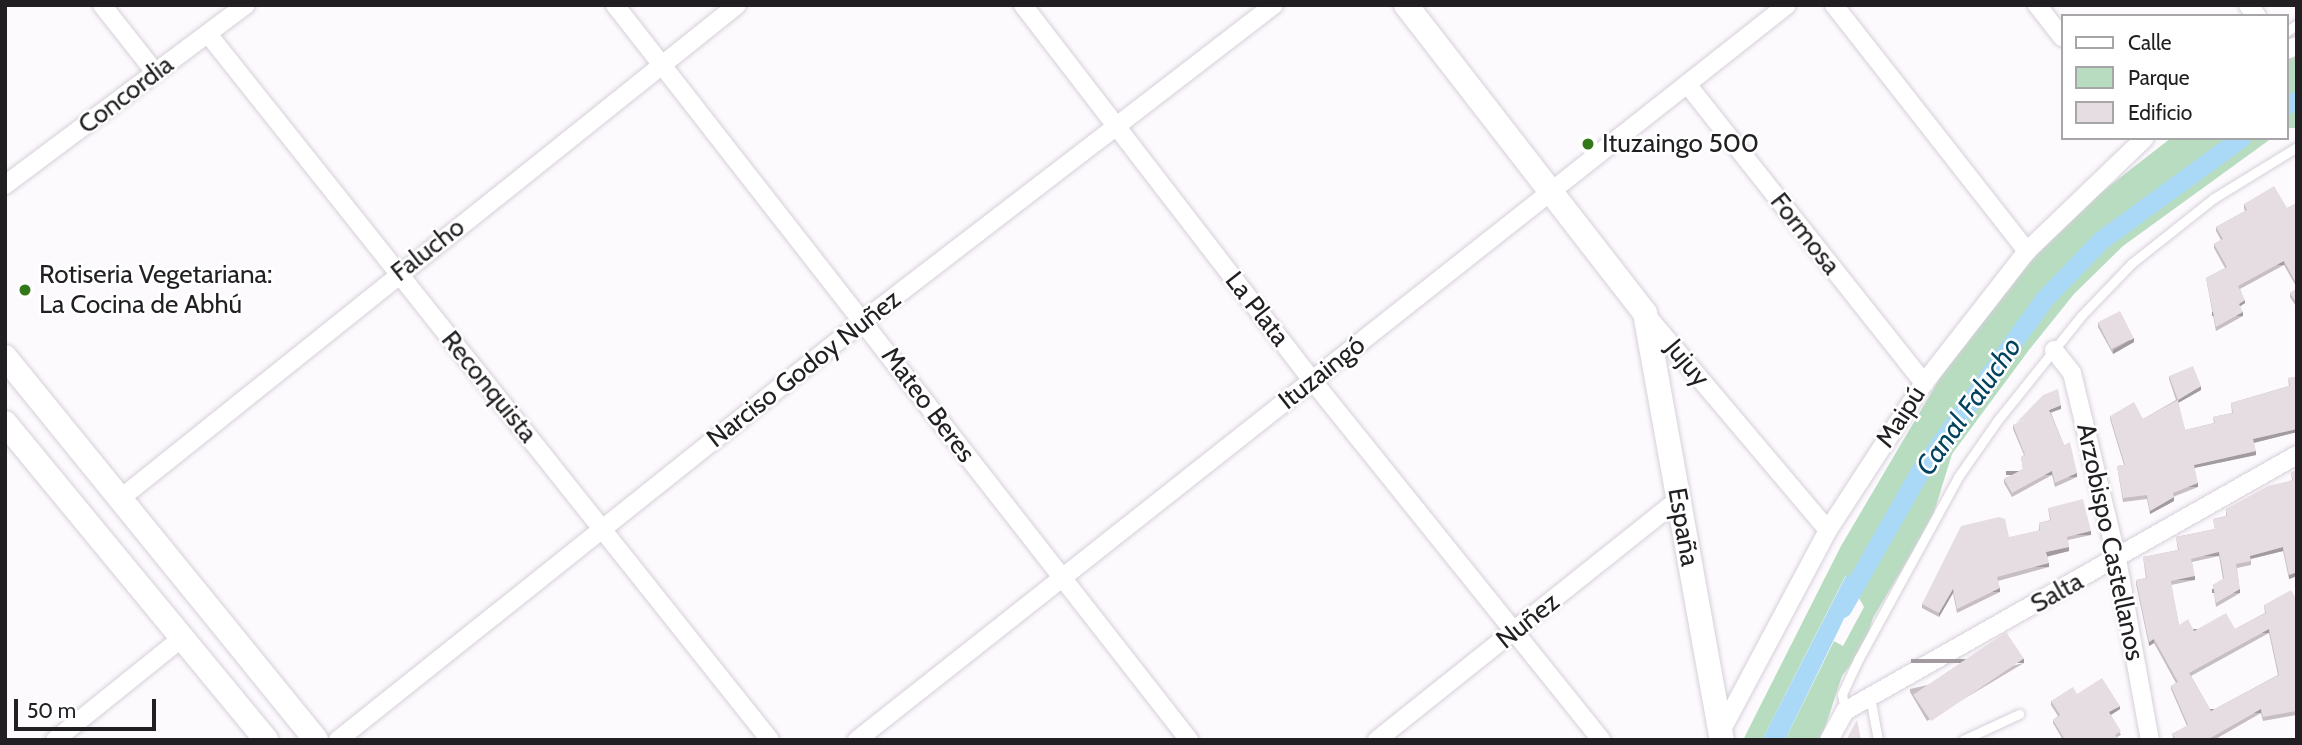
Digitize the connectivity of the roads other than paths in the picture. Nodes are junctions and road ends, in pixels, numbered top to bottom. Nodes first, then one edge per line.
1 (102, 5) edge
2 (246, 5) edge
3 (614, 5) edge
4 (737, 5) edge
5 (1023, 5) edge
6 (1274, 5) edge
7 (1406, 5) edge
8 (1787, 5) edge
9 (1834, 5) edge
10 (2037, 5) edge
11 (208, 34) junction
12 (2060, 34) edge
13 (661, 65) junction
14 (155, 72) junction
15 (1687, 84) junction
16 (1118, 129) junction
17 (2142, 140) edge
18 (2297, 147) edge
19 (5, 185) edge
20 (1550, 192) junction
21 (2027, 251) junction
22 (397, 274) junction
23 (1645, 313) junction
24 (863, 321) junction
25 (2054, 350) junction
26 (6, 359) edge
27 (1312, 380) junction
28 (1924, 383) junction
29 (5, 423) edge
30 (2297, 456) edge
31 (121, 498) junction
32 (1678, 500) junction
33 (603, 526) junction
34 (1828, 530) junction
35 (2117, 559) junction
36 (1061, 579) junction
37 (1515, 631) junction
38 (182, 638) junction
39 (1870, 697) junction
40 (1844, 711) junction
41 (2019, 714) dead end
42 (1720, 737) edge
43 (55, 740) edge
44 (266, 740) edge
45 (316, 740) edge
46 (338, 740) edge
47 (770, 740) edge
48 (857, 740) edge
49 (1189, 740) edge
50 (1377, 740) edge
51 (1601, 740) edge
52 (1829, 740) edge
53 (1878, 740) edge
54 (1963, 740) edge
55 (2150, 740) edge

1 - 14 street
2 - 11 street, Concordia
3 - 13 street, Mateo Beres
4 - 13 street, Falucho
5 - 16 street, La Plata
6 - 16 street, Narciso Godoy Nuñez
7 - 20 main road, Jujuy
8 - 15 street, Ituzaingó
9 - 21 street
10 - 12 street
11 - 14 street, Concordia
11 - 22 street, Reconquista
13 - 22 street, Falucho
13 - 24 street, Mateo Beres
14 - 19 street, Concordia
15 - 20 street, Ituzaingó
15 - 28 street, Formosa
16 - 24 street, Narciso Godoy Nuñez
16 - 27 street, La Plata
17 - 21 street, Maipú
18 - 25 lane
20 - 23 main road, Jujuy
20 - 27 street, Ituzaingó
21 - 28 street, Maipú
22 - 31 street, Falucho
22 - 33 street, Reconquista
23 - 32 main road, España
23 - 34 street, Jujuy
24 - 33 street, Narciso Godoy Nuñez
24 - 36 street, Mateo Beres
25 - 35 street, Arzobispo Castellanos
25 - 40 lane
26 - 31 main road
27 - 36 street, Ituzaingó
27 - 37 street, La Plata
28 - 34 street, Maipú
29 - 38 main road
30 - 35 street, Salta
31 - 45 main road
32 - 37 street, Nuñez
32 - 42 main road, España
33 - 46 street, Narciso Godoy Nuñez
33 - 47 street, Reconquista
34 - 42 street, Maipú
35 - 39 street, Salta
35 - 55 street, Arzobispo Castellanos
36 - 48 street, Ituzaingó
36 - 49 street, Mateo Beres
37 - 50 street, Nuñez
37 - 51 street, La Plata
38 - 43 street
38 - 44 main road
39 - 40 street, Salta
39 - 53 lane
40 - 52 street
41 - 54 lane

